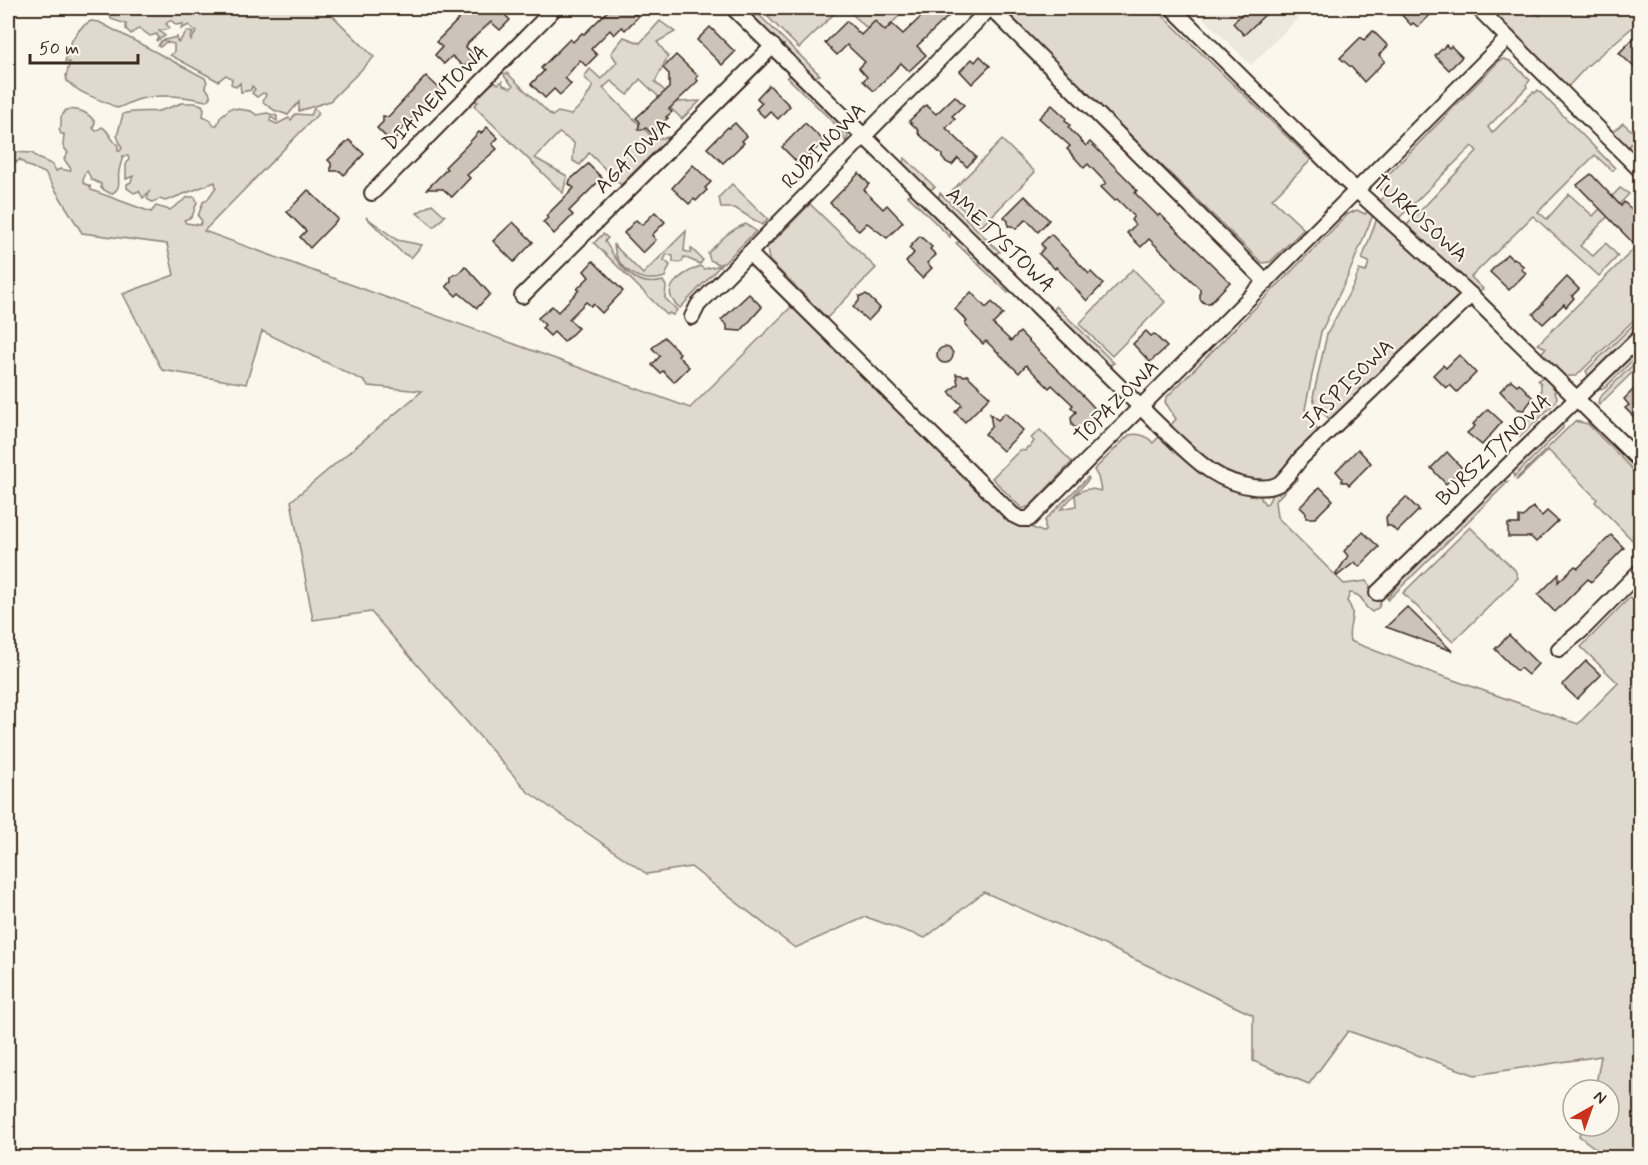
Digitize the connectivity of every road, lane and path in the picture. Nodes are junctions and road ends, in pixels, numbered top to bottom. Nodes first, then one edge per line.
1 (555, 8) edge
2 (733, 8) edge
3 (991, 8) edge
4 (1172, 8) edge
5 (1478, 8) edge
6 (1508, 38) junction
7 (773, 46) junction
8 (864, 136) junction
9 (1641, 170) edge
10 (1357, 191) junction
11 (372, 193) dead end
12 (749, 253) junction
13 (1266, 282) junction
14 (1471, 294) junction
15 (522, 296) dead end
16 (692, 317) dead end
17 (1641, 337) edge
18 (1576, 399) junction
19 (1141, 408) junction
20 (1640, 458) edge
21 (1248, 486) joint
22 (1641, 571) edge
23 (1377, 593) dead end
24 (1559, 649) dead end

1 - 11 street, DIAMENTOWA
2 - 7 street, AMETYSTOWA
3 - 8 street, RUBINOWA
3 - 13 street, RUBINOWA
4 - 10 street, TURKUSOWA
5 - 6 street
6 - 9 street
6 - 10 street, TOPAZOWA
7 - 8 street, AMETYSTOWA
7 - 15 street, AGATOWA
8 - 12 street, RUBINOWA
8 - 19 street, AMETYSTOWA
10 - 13 street, TOPAZOWA
10 - 14 street, TURKUSOWA
12 - 16 street, RUBINOWA
12 - 19 street, TOPAZOWA
13 - 19 street, TOPAZOWA
14 - 18 street, TURKUSOWA
14 - 21 street, JASPISOWA
17 - 18 street, BURSZTYNOWA
18 - 20 street, TURKUSOWA
18 - 23 street, BURSZTYNOWA
19 - 21 street, AMETYSTOWA
22 - 24 street

